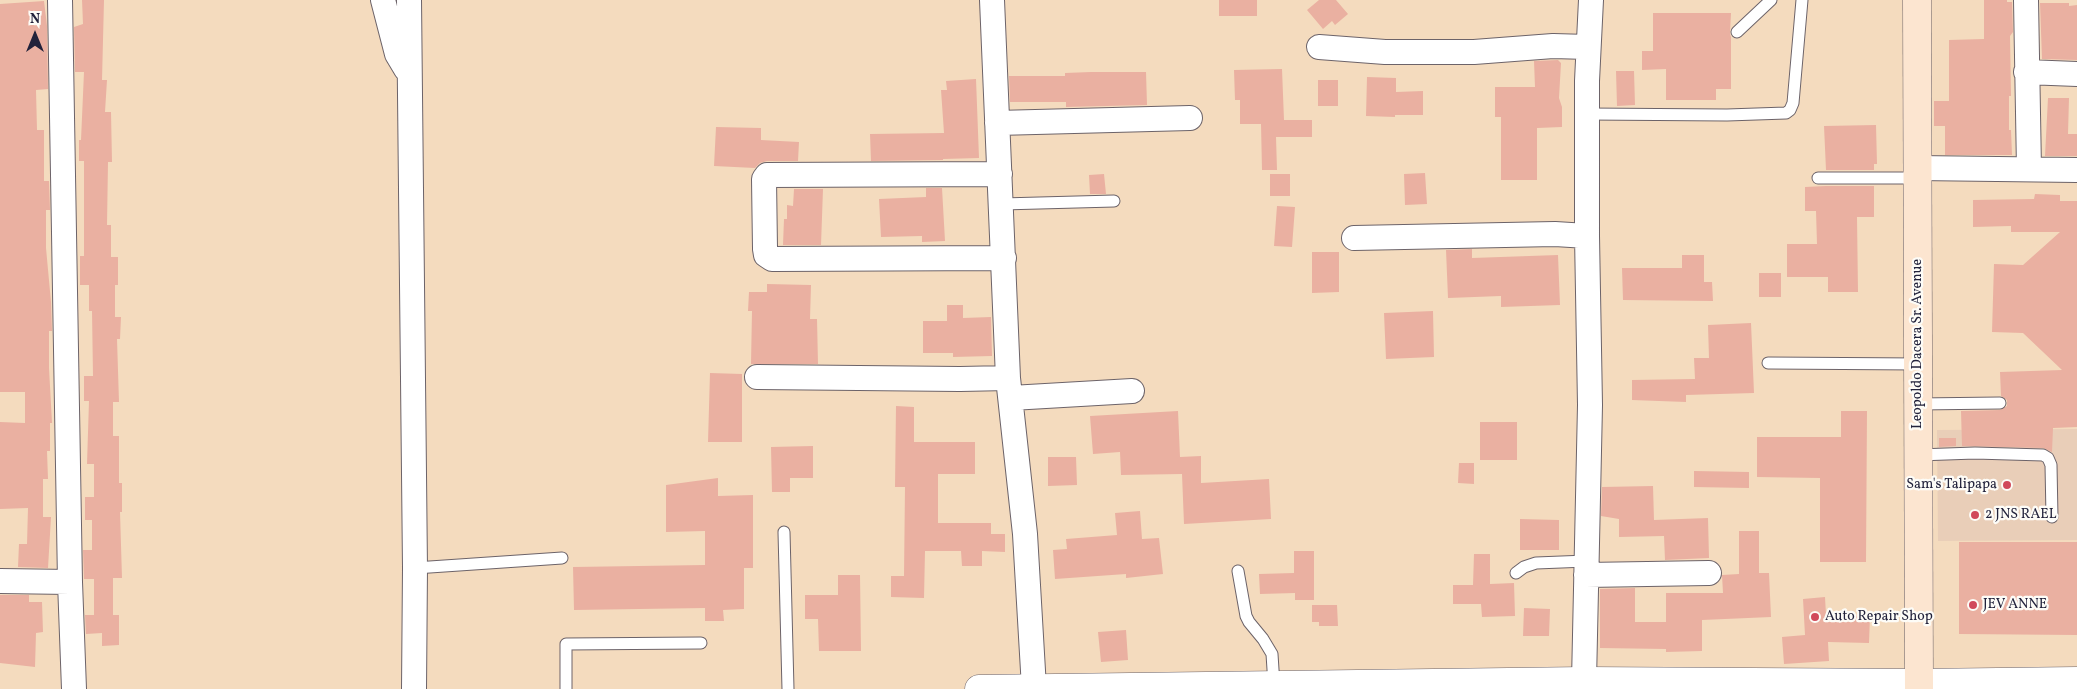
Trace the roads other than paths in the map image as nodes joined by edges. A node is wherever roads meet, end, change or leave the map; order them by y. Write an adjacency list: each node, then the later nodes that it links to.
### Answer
1 (60, 0): 46 (street)
2 (383, 0): 15 (street)
3 (409, 0): 15 (street)
4 (992, 0): 18 (street)
5 (1590, 0): 12 (street)
6 (1772, 0): 10 (lane)
7 (1802, 0): 16 (lane)
8 (1917, 0): 21 (main road, Leopoldo Dacera Sr. Avenue)
9 (2026, 0): 13 (street)
10 (1737, 32)
11 (1319, 47): 12 (street)
12 (1588, 47): 16 (street)
13 (2026, 72): 14 (street); 19 (street)
14 (2077, 74)
15 (410, 78): 40 (street)
16 (1587, 114): 26 (street)
17 (1190, 118): 18 (street)
18 (997, 123): 22 (street)
19 (2029, 169): 20 (street); 21 (street)
20 (2077, 170)
21 (1918, 173): 23 (lane); 30 (main road, Leopoldo Dacera Sr. Avenue)
22 (1000, 174): 25 (street); 28 (street)
23 (1818, 178)
24 (1114, 201): 25 (lane)
25 (1002, 204): 28 (street)
26 (1587, 236): 27 (street); 41 (street)
27 (1354, 238)
28 (1004, 258): 32 (street)
29 (1768, 363): 30 (lane)
30 (1918, 364): 35 (main road, Leopoldo Dacera Sr. Avenue)
31 (758, 377): 32 (street)
32 (1010, 388): 33 (street); 58 (street)
33 (1132, 390)
34 (2000, 403): 35 (lane)
35 (1918, 404): 36 (main road, Leopoldo Dacera Sr. Avenue)
36 (1918, 455): 37 (lane); 51 (main road, Leopoldo Dacera Sr. Avenue)
37 (2052, 517)
38 (784, 532): 56 (lane)
39 (562, 558): 40 (lane)
40 (415, 568): 54 (street)
41 (1587, 568): 43 (lane); 44 (street); 48 (street)
42 (1238, 571): 50 (lane)
43 (1516, 573)
44 (1709, 574)
45 (0, 581): 46 (street)
46 (70, 582): 53 (street)
47 (701, 643): 55 (lane)
48 (1584, 681): 50 (street); 51 (street)
49 (2077, 681): 51 (street)
50 (1274, 686): 52 (street)
51 (1919, 686)
52 (1216, 688): 58 (street)
53 (74, 689)
54 (414, 689)
55 (566, 689)
56 (788, 689)
57 (979, 689): 58 (street)
58 (1017, 689)

